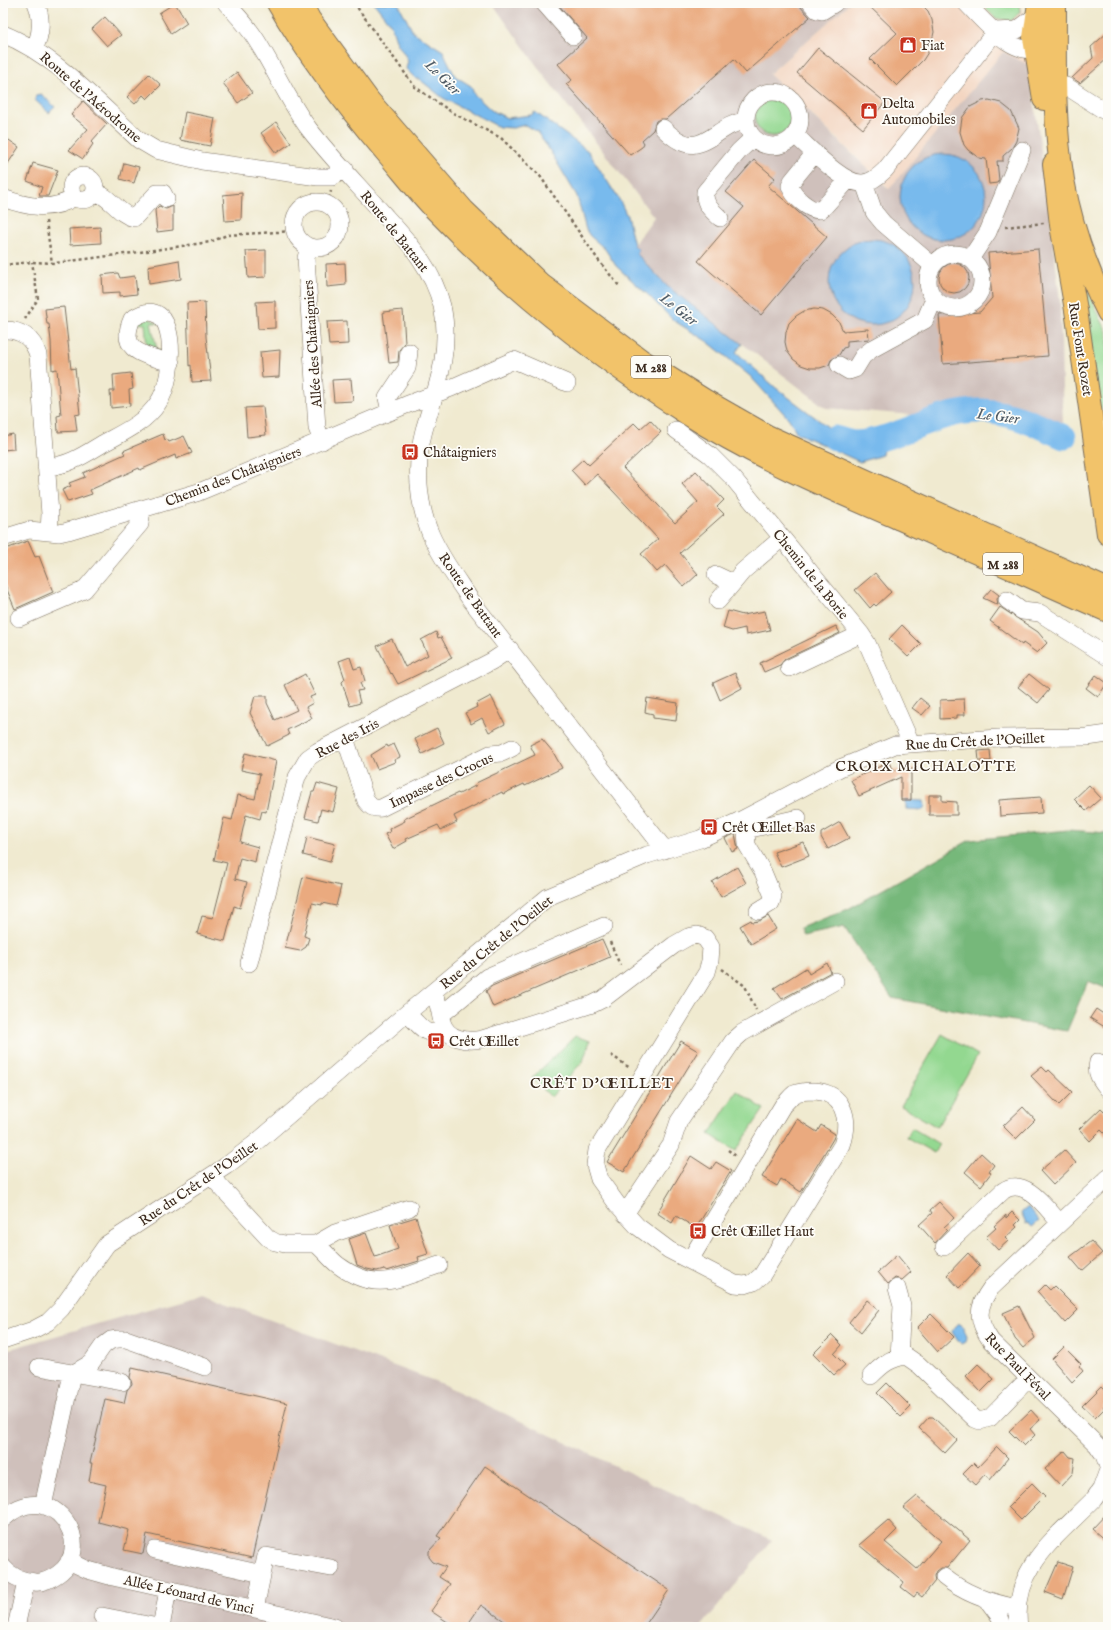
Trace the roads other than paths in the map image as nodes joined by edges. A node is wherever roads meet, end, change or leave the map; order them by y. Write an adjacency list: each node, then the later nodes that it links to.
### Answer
1 (36, 3): 15 (street)
2 (226, 3): 25 (street, Route de Battant)
3 (278, 3): 59 (main road, M 288)
4 (300, 3): 56 (main road, M 288)
5 (544, 3): 14 (street)
6 (811, 3): 7 (street)
7 (835, 3)
8 (966, 3): 12 (street)
9 (1055, 3): 11 (main road)
10 (1038, 9): 12 (street); 16 (main road)
11 (1055, 30): 16 (street); 17 (main road)
12 (996, 32): 16 (street); 27 (street)
13 (3, 34): 15 (street, Route de l'Aérodrome)
14 (572, 36)
15 (34, 48): 25 (street, Route de l'Aérodrome)
16 (1035, 48): 26 (main road)
17 (1056, 84): 18 (street); 26 (main road)
18 (1108, 113)
19 (745, 121): 20 (street); 21 (street); 22 (street)
20 (663, 128)
21 (795, 135): 22 (street); 24 (street)
22 (753, 138): 30 (street)
23 (1022, 150): 32 (street)
24 (815, 153): 27 (street); 27 (street)
25 (345, 169): 43 (street, Route de Battant)
26 (1058, 172): 34 (main road); 36 (main road, Rue Font Rozet)
27 (856, 181): 33 (street)
28 (3, 198): 29 (street)
29 (166, 199)
30 (720, 218)
31 (309, 247): 31 (street); 47 (street, Allée des Châtaigniers)
32 (970, 258): 33 (street); 35 (street)
33 (932, 265): 35 (street)
34 (1090, 273): 36 (main road); 37 (main road)
35 (934, 299): 41 (street)
36 (1076, 310): 46 (main road, Rue Font Rozet)
37 (1108, 312)
38 (10, 331): 48 (street)
39 (409, 352): 44 (street)
40 (171, 363): 48 (street)
41 (839, 365)
42 (567, 383): 43 (street, Chemin des Châtaigniers)
43 (435, 394): 44 (street, Chemin des Châtaigniers); 62 (street, Route de Battant)
44 (390, 412): 47 (street, Chemin des Châtaigniers)
45 (676, 430): 53 (street, Chemin de la Borie)
46 (1101, 430): 51 (main road, Rue Font Rozet)
47 (322, 441): 49 (street, Chemin des Châtaigniers)
48 (46, 467): 50 (street)
49 (139, 510): 50 (street, Chemin des Châtaigniers); 60 (street)
50 (48, 532): 52 (street, Chemin des Châtaigniers)
51 (1108, 534)
52 (3, 538)
53 (782, 538): 55 (street); 61 (street, Chemin de la Borie)
54 (716, 575): 55 (street)
55 (732, 583): 58 (street)
56 (1108, 590)
57 (1007, 600): 63 (street)
58 (718, 601)
59 (1108, 611)
60 (19, 618)
61 (861, 634): 64 (street); 68 (street, Chemin de la Borie)
62 (510, 649): 67 (street, Rue des Iris); 73 (street, Route de Battant)
63 (1108, 657)
64 (789, 668)
65 (1108, 734): 66 (street)
66 (1087, 737): 68 (street, Rue du Crêt de l'Oeillet); 69 (street)
67 (345, 738): 70 (street, Impasse des Crocus); 76 (street, Rue des Iris)
68 (912, 743): 72 (street, Rue du Crêt de l'Oeillet)
69 (1108, 745)
70 (512, 748)
71 (798, 818): 72 (street)
72 (744, 825): 73 (street, Rue du Crêt de l'Oeillet); 74 (street)
73 (665, 850): 78 (street, Rue du Crêt de l'Oeillet)
74 (758, 911)
75 (604, 926): 80 (street)
76 (249, 963)
77 (834, 981): 86 (street)
78 (432, 993): 79 (street, Rue du Crêt de l'Oeillet); 80 (street)
79 (406, 1014): 80 (street); 83 (street, Rue du Crêt de l'Oeillet)
80 (442, 1021): 86 (street)
81 (1098, 1062): 82 (street)
82 (1108, 1089)
83 (211, 1176): 88 (street); 93 (street, Rue du Crêt de l'Oeillet)
84 (1108, 1178): 87 (street, Rue Paul Féval)
85 (409, 1208): 88 (street)
86 (625, 1214): 90 (street)
87 (1060, 1224): 89 (street); 99 (street, Rue Paul Féval)
88 (316, 1244): 91 (street)
89 (944, 1248)
90 (690, 1260): 90 (street)
91 (439, 1265)
92 (897, 1288): 94 (street)
93 (3, 1340)
94 (899, 1357): 98 (street); 99 (street)
95 (39, 1367): 97 (street)
96 (205, 1367): 97 (street)
97 (72, 1374): 100 (street); 103 (street)
98 (871, 1376)
99 (1028, 1379): 101 (street, Rue Paul Féval)
100 (122, 1382)
101 (1108, 1467)
102 (1108, 1470): 114 (street)
103 (43, 1506): 104 (street); 106 (street)
104 (3, 1519)
105 (155, 1550): 109 (street)
106 (69, 1562): 111 (street); 112 (street, Allée Léonard de Vinci)
107 (3, 1567): 111 (street)
108 (331, 1568): 109 (street)
109 (262, 1574): 115 (street)
110 (944, 1577): 113 (street)
111 (26, 1582): 117 (street)
112 (168, 1590): 115 (street, Allée Léonard de Vinci); 118 (street)
113 (988, 1601): 114 (street); 120 (street)
114 (1018, 1608): 121 (street)
115 (254, 1609): 119 (street, Allée Léonard de Vinci)
116 (102, 1616): 118 (street)
117 (16, 1627)
118 (159, 1627)
119 (334, 1627)
120 (1003, 1627)
121 (1019, 1627)

